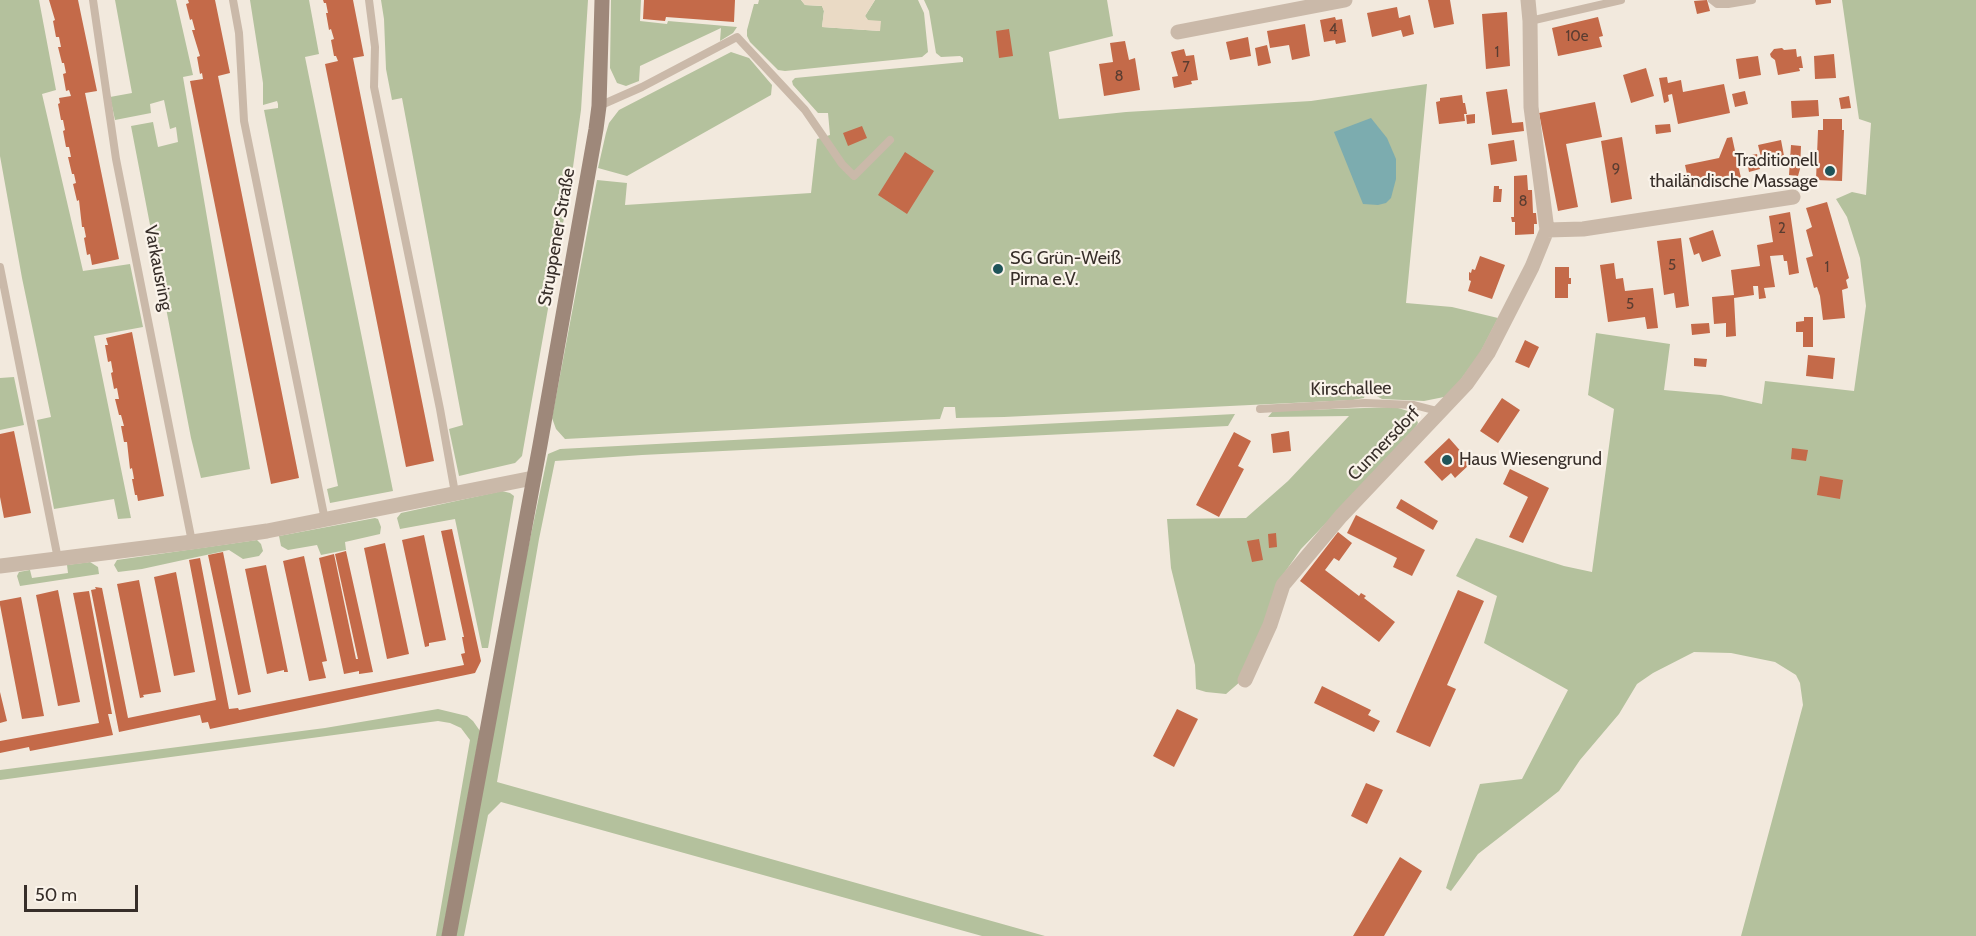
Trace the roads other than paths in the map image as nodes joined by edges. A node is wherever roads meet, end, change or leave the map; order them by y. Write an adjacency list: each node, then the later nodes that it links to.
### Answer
1 (93, 0): 22 (lane, Varkausring)
2 (233, 0): 21 (lane)
3 (369, 0): 20 (lane)
4 (602, 0): 12 (main road, Struppener Straße)
5 (1345, 0): 11 (street)
6 (1528, 0): 10 (street, Cunnersdorf)
7 (1621, 0): 10 (lane)
8 (1712, 0): 9 (lane)
9 (1752, 0)
10 (1530, 21): 15 (street, Cunnersdorf)
11 (1178, 32)
12 (599, 106): 13 (lane); 19 (main road, Struppener Straße)
13 (890, 140)
14 (1792, 197): 15 (street)
15 (1547, 230): 18 (street, Cunnersdorf)
16 (0, 267): 23 (lane)
17 (1260, 409): 18 (lane, Kirschallee)
18 (1441, 412): 25 (street, Cunnersdorf)
19 (533, 478): 20 (street); 26 (main road, Struppener Straße)
20 (455, 494): 21 (street)
21 (326, 520): 22 (street)
22 (192, 542): 23 (street)
23 (58, 559): 24 (street)
24 (0, 566)
25 (1245, 680)
26 (449, 936)

